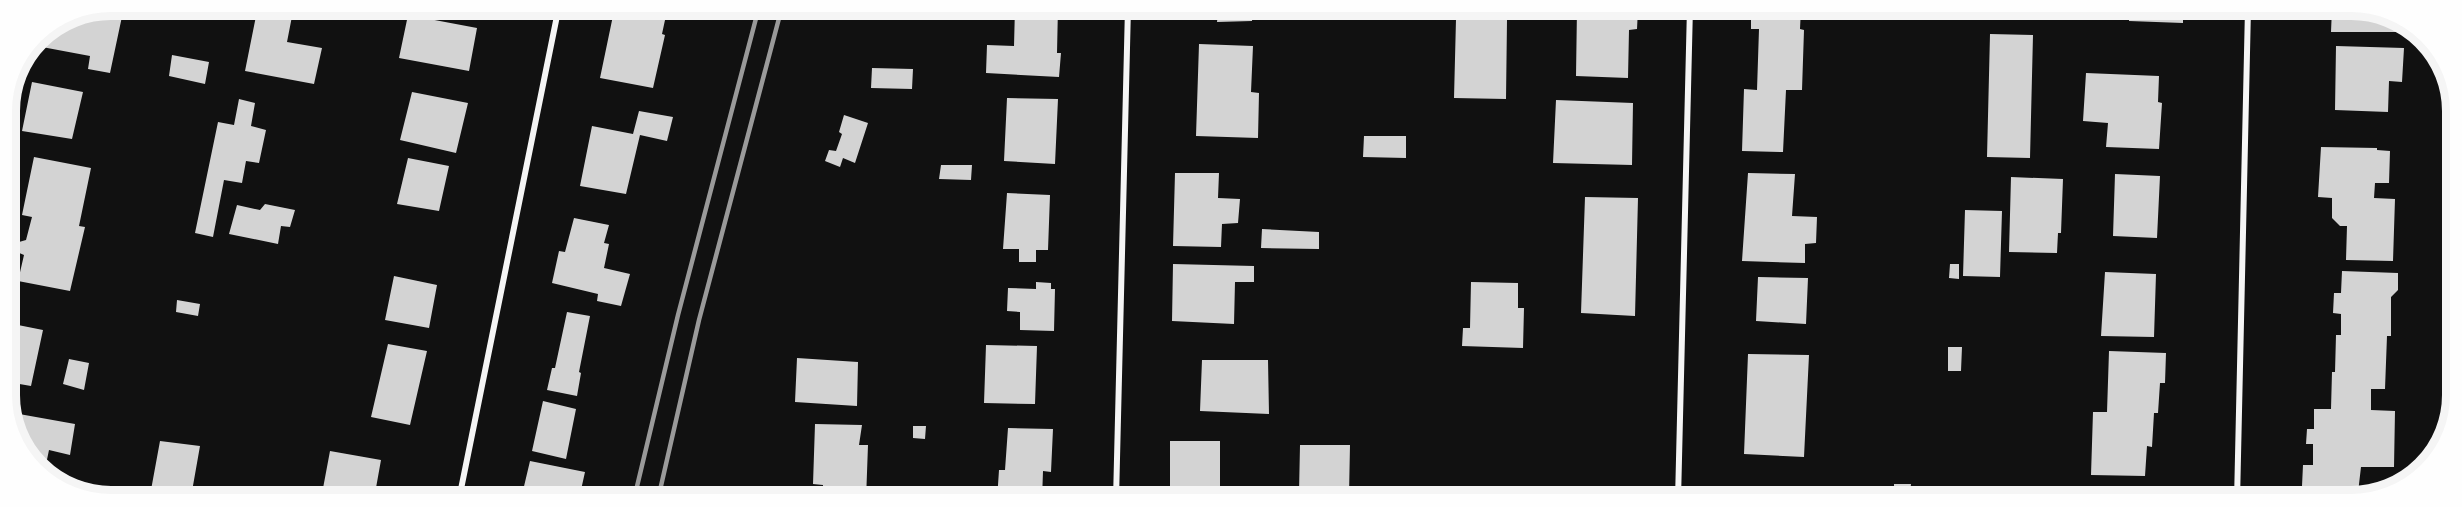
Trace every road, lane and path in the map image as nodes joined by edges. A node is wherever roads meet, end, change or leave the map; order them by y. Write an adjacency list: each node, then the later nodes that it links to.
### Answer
1 (557, 16): 5 (street)
2 (1128, 16): 6 (street)
3 (1690, 16): 7 (street)
4 (2248, 16): 8 (street)
5 (461, 490)
6 (1116, 490)
7 (1678, 490)
8 (2237, 490)

